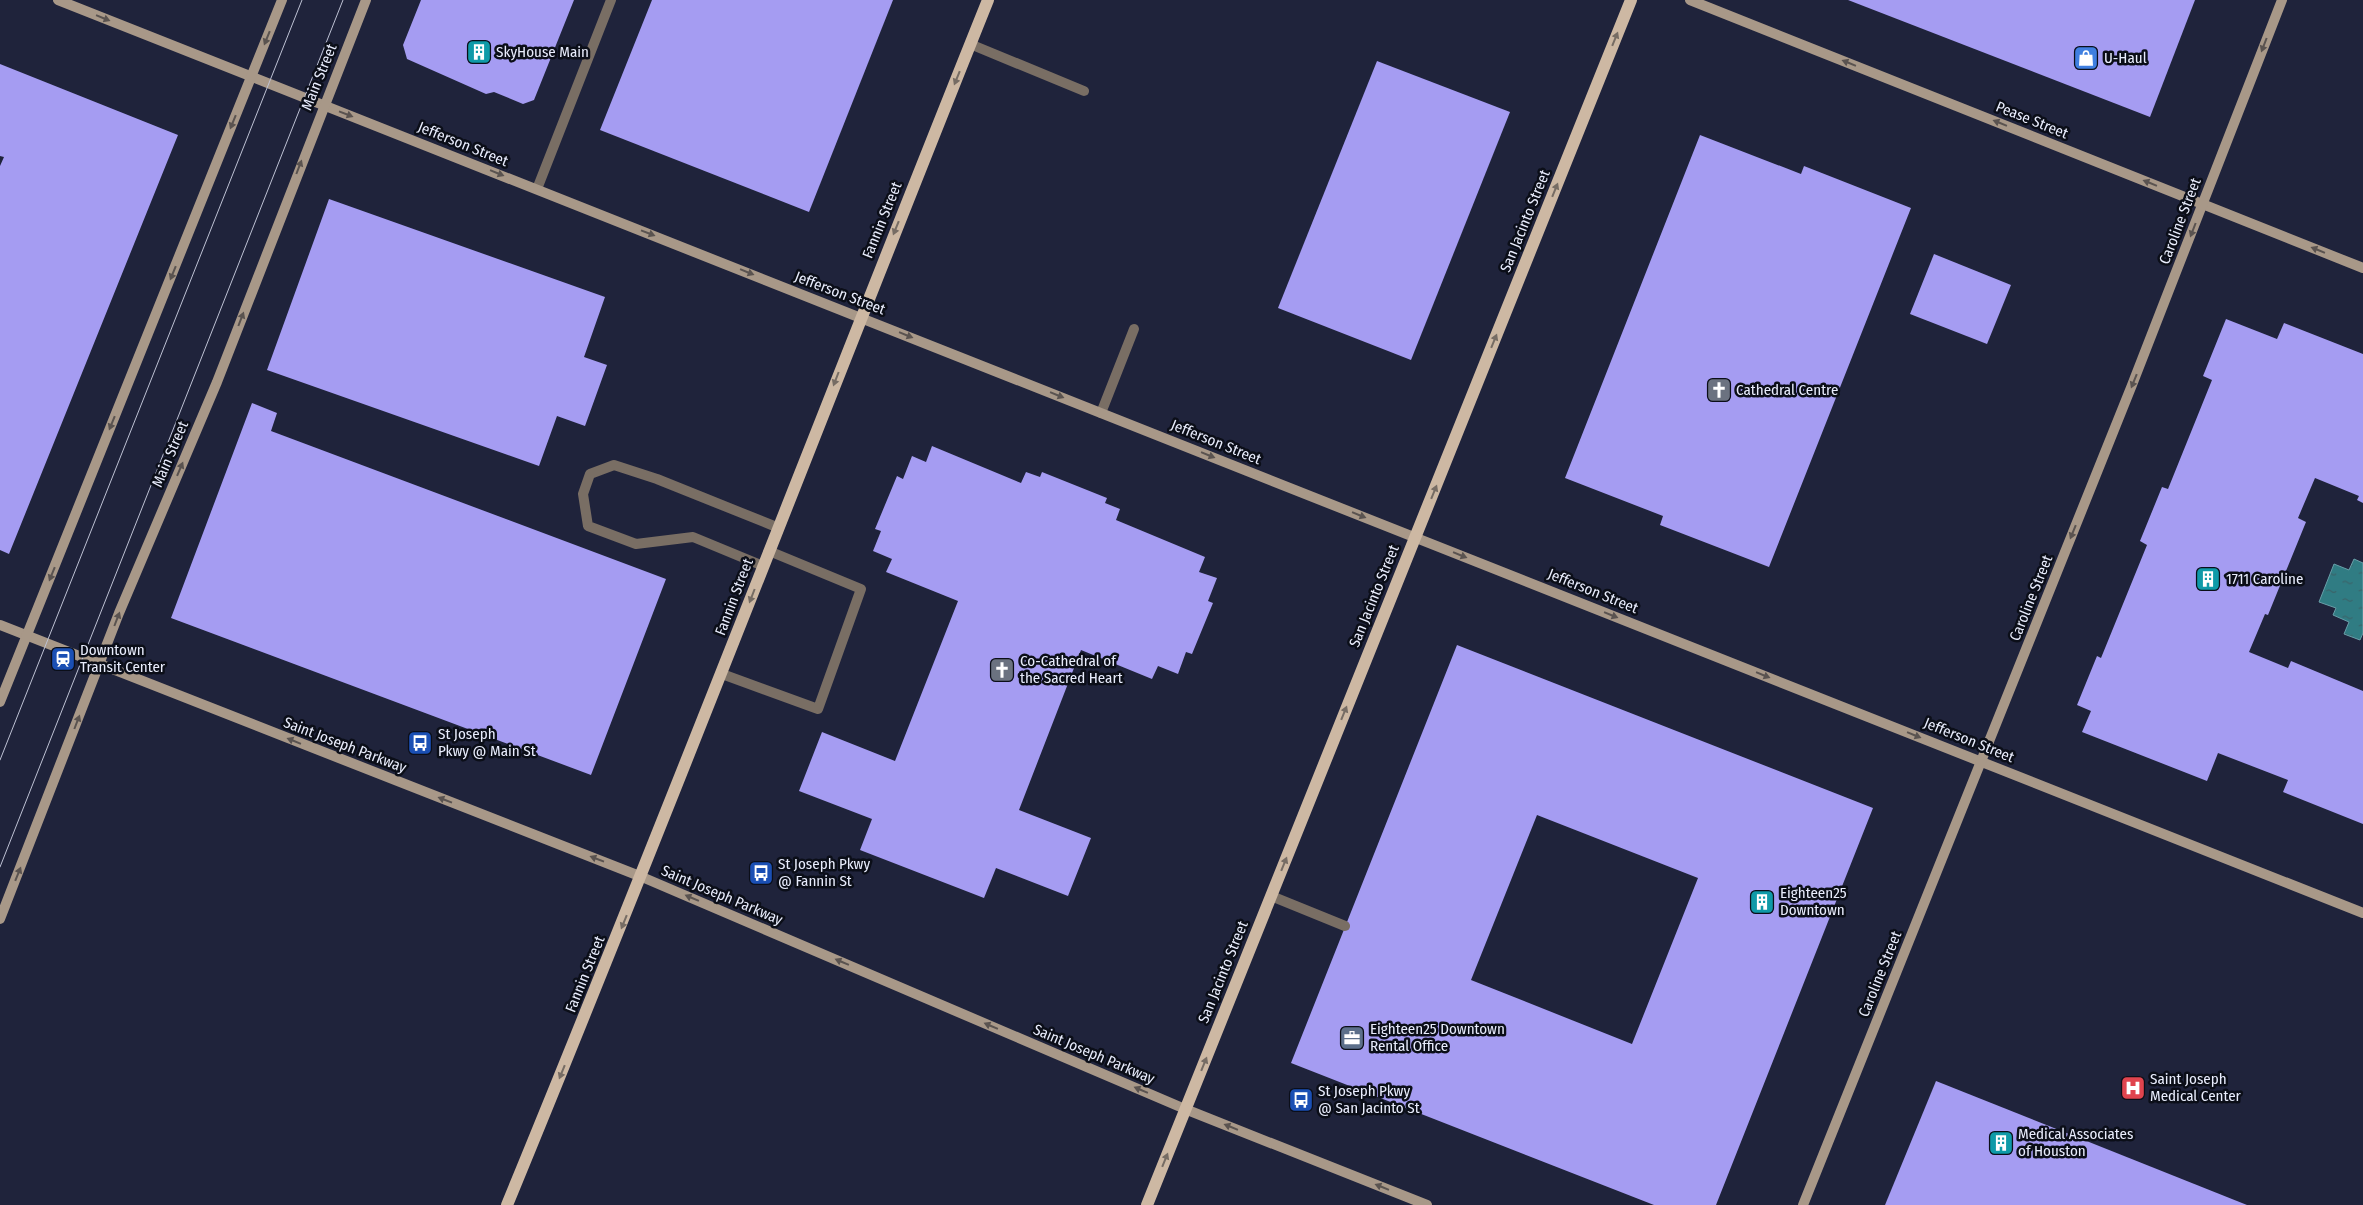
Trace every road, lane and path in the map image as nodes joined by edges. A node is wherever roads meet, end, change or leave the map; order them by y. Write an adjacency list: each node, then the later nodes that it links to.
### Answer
1 (58, 0): 10 (street, Jefferson Street, one-way to 10)
2 (282, 0): 10 (street, one-way to 10)
3 (366, 0): 12 (street, Main Street)
4 (611, 0): 13 (lane)
5 (988, 0): 9 (main road, Fannin Street)
6 (1631, 0): 20 (main road, San Jacinto Street, one-way to 6)
7 (1690, 0): 14 (street, Pease Street, one-way to 7)
8 (2282, 0): 14 (street, Caroline Street, one-way to 14)
9 (970, 44): 11 (lane); 16 (main road, Fannin Street, one-way to 16)
10 (252, 77): 12 (street, Jefferson Street); 24 (street, one-way to 24)
11 (1084, 91)
12 (323, 105): 13 (street, Jefferson Street, one-way to 13); 25 (street, Main Street, one-way to 12)
13 (537, 189): 16 (street, Jefferson Street, one-way to 16)
14 (2203, 204): 15 (street, Pease Street, one-way to 14); 28 (street, Caroline Street, one-way to 28)
15 (2363, 268)
16 (861, 317): 18 (street, Jefferson Street, one-way to 18); 19 (main road, Fannin Street, one-way to 19)
17 (1134, 329): 18 (lane)
18 (1101, 413): 20 (street, Jefferson Street, one-way to 20)
19 (779, 528): 21 (main road, Fannin Street); 22 (lane)
20 (1415, 537): 28 (street, Jefferson Street, one-way to 28); 30 (main road, San Jacinto Street, one-way to 20)
21 (769, 551): 22 (main road, Fannin Street); 26 (lane)
22 (763, 566): 26 (main road, Fannin Street, one-way to 26)
23 (0, 625): 24 (street, Saint Joseph Parkway)
24 (27, 636): 25 (street, Saint Joseph Parkway); 27 (street)
25 (100, 665): 29 (street, Saint Joseph Parkway, one-way to 25); 32 (street, Main Street, one-way to 25)
26 (722, 674): 29 (main road, Fannin Street)
27 (0, 702)
28 (1982, 762): 31 (street, Jefferson Street); 38 (street, Caroline Street)
29 (642, 877): 34 (street, Saint Joseph Parkway, one-way to 29); 35 (main road, Fannin Street, one-way to 35)
30 (1271, 896): 33 (lane); 34 (main road, San Jacinto Street, one-way to 30)
31 (2363, 913)
32 (0, 919)
33 (1345, 926)
34 (1185, 1109): 36 (main road, San Jacinto Street, one-way to 34); 37 (street, Saint Joseph Parkway, one-way to 34)
35 (507, 1205)
36 (1147, 1205)
37 (1427, 1205)
38 (1803, 1205)

